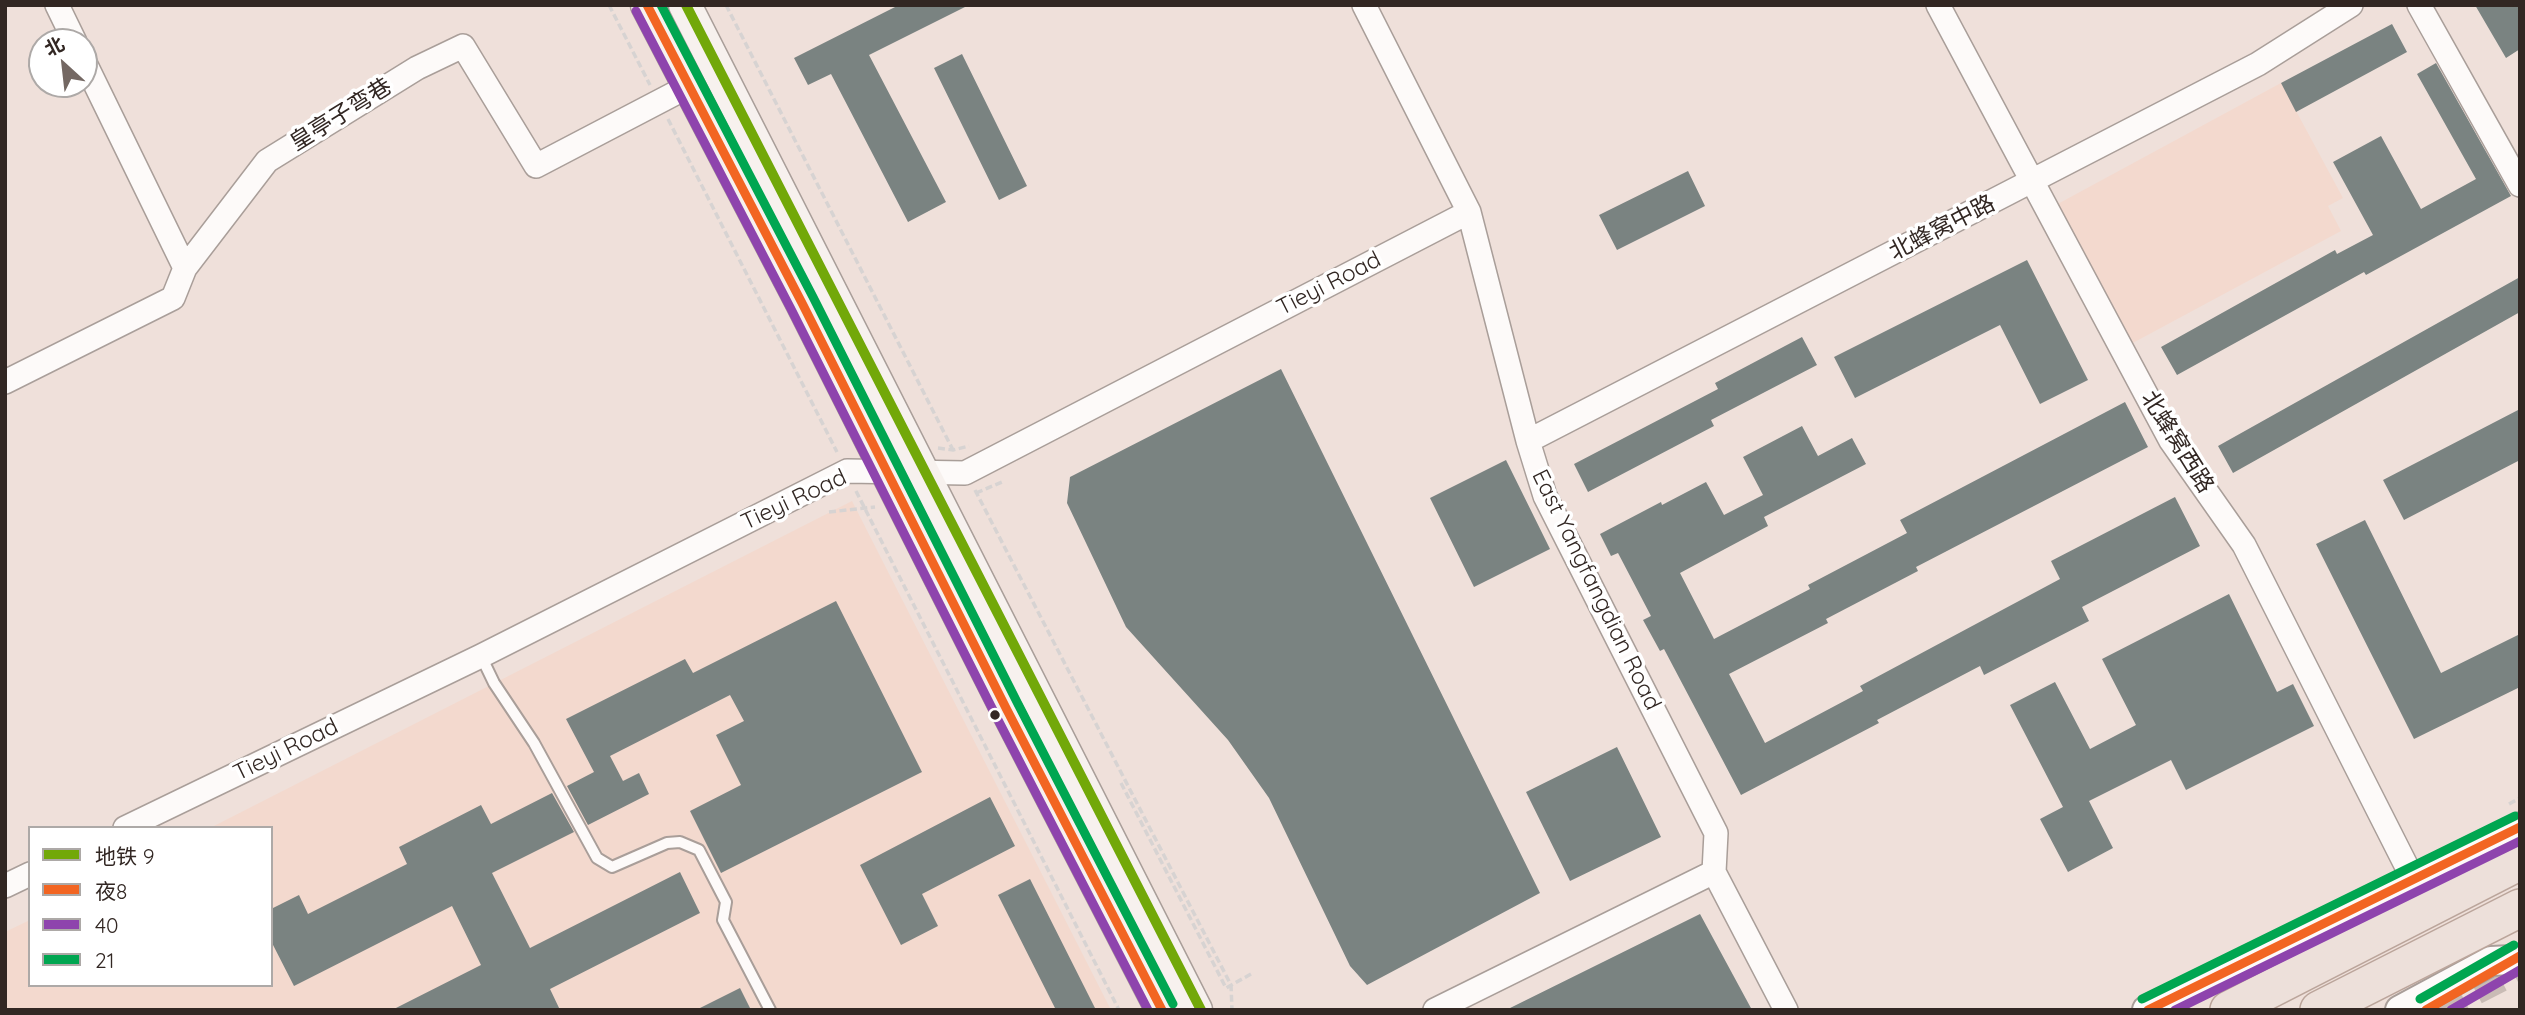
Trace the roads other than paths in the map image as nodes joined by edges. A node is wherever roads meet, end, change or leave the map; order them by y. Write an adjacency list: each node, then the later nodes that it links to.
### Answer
1 (57, 5): 8 (street)
2 (648, 5): 9 (main road)
3 (685, 5): 17 (main road)
4 (1364, 5): 13 (street, East Yangfangdian Road)
5 (1938, 5): 11 (street, 北蜂窝西路)
6 (2351, 5): 11 (street, 北蜂窝中路)
7 (2419, 5): 12 (street)
8 (68, 28)
9 (689, 86): 14 (street, 皇亭子弯巷); 18 (main road)
10 (98, 90): 14 (street)
11 (2033, 180): 16 (street, 北蜂窝中路); 25 (street, 北蜂窝西路)
12 (2520, 185)
13 (1469, 212): 16 (street, East Yangfangdian Road); 17 (street, Tieyi Road)
14 (185, 268): 15 (street)
15 (5, 382)
16 (1528, 441): 23 (street, East Yangfangdian Road)
17 (922, 473): 18 (street, Tieyi Road); 32 (main road)
18 (889, 474): 19 (street, Tieyi Road); 31 (main road)
19 (481, 656): 20 (street, Tieyi Road); 30 (lane)
20 (129, 826)
21 (2520, 827): 25 (street)
22 (2520, 861): 37 (highway)
23 (1714, 872): 33 (street); 34 (street)
24 (28, 875): 26 (street)
25 (2413, 879): 29 (street)
26 (5, 886)
27 (2520, 908): 38 (highway)
28 (2516, 958): 39 (street); 40 (street)
29 (2242, 964): 35 (street); 36 (street)
30 (770, 1010)
31 (1162, 1010)
32 (1196, 1010)
33 (1435, 1010)
34 (1786, 1010)
35 (2147, 1010)
36 (2220, 1010)
37 (2229, 1010)
38 (2319, 1010)
39 (2400, 1010)
40 (2426, 1010)

